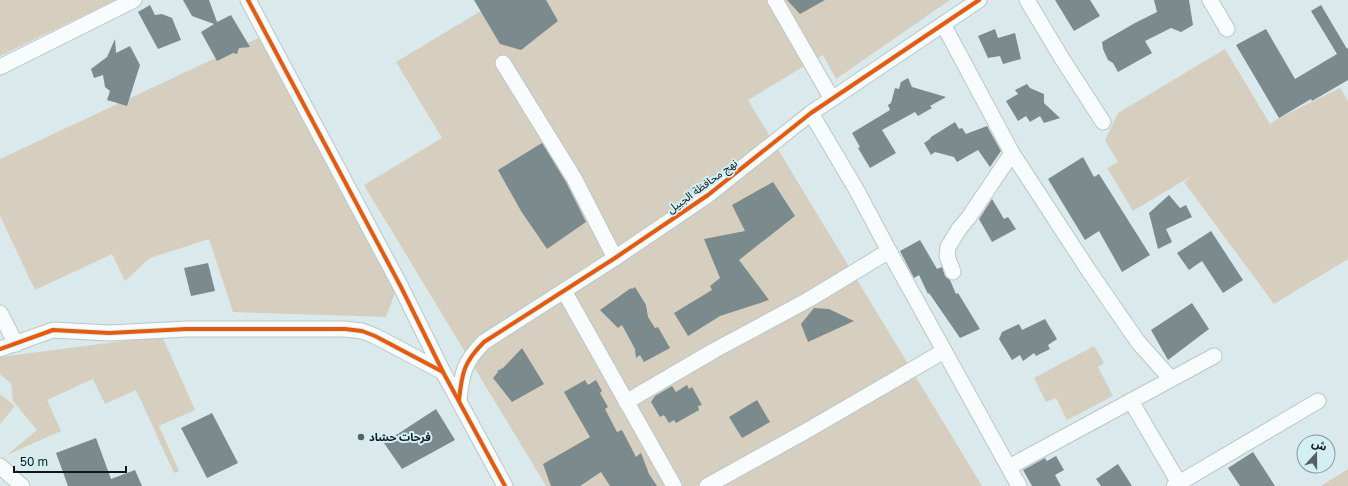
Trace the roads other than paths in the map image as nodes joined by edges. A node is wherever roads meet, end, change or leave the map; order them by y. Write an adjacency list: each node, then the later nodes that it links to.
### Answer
1 (134, 0): 10 (street)
2 (248, 0): 24 (street)
3 (775, 0): 11 (street)
4 (979, 0): 7 (street, نهج محافظة الجبيل)
5 (1027, 0): 13 (street)
6 (1210, 0): 8 (street)
7 (943, 24): 11 (street, نهج محافظة الجبيل); 14 (street)
8 (1227, 29)
9 (503, 63): 16 (street)
10 (0, 67)
11 (832, 99): 12 (street, نهج محافظة الجبيل)
12 (812, 113): 15 (street); 16 (street, نهج محافظة الجبيل)
13 (1103, 122)
14 (1012, 153): 17 (street); 25 (street)
15 (889, 251): 22 (street); 28 (street)
16 (615, 258): 18 (street, نهج محافظة الجبيل)
17 (953, 272)
18 (564, 291): 26 (street, نهج محافظة الجبيل); 28 (street)
19 (0, 314): 20 (street)
20 (16, 344): 21 (street); 24 (street)
21 (0, 349)
22 (944, 351): 31 (street); 36 (street)
23 (1214, 356): 25 (street)
24 (443, 372): 26 (street)
25 (1171, 380): 29 (street)
26 (459, 400): 32 (street)
27 (1318, 400): 33 (street)
28 (626, 402): 35 (street)
29 (1131, 402): 31 (street); 33 (street)
30 (0, 466): 34 (street)
31 (1009, 467): 37 (street)
32 (499, 484)
33 (1176, 484)
34 (22, 486)
35 (674, 486)
36 (707, 486)
37 (1020, 486)

